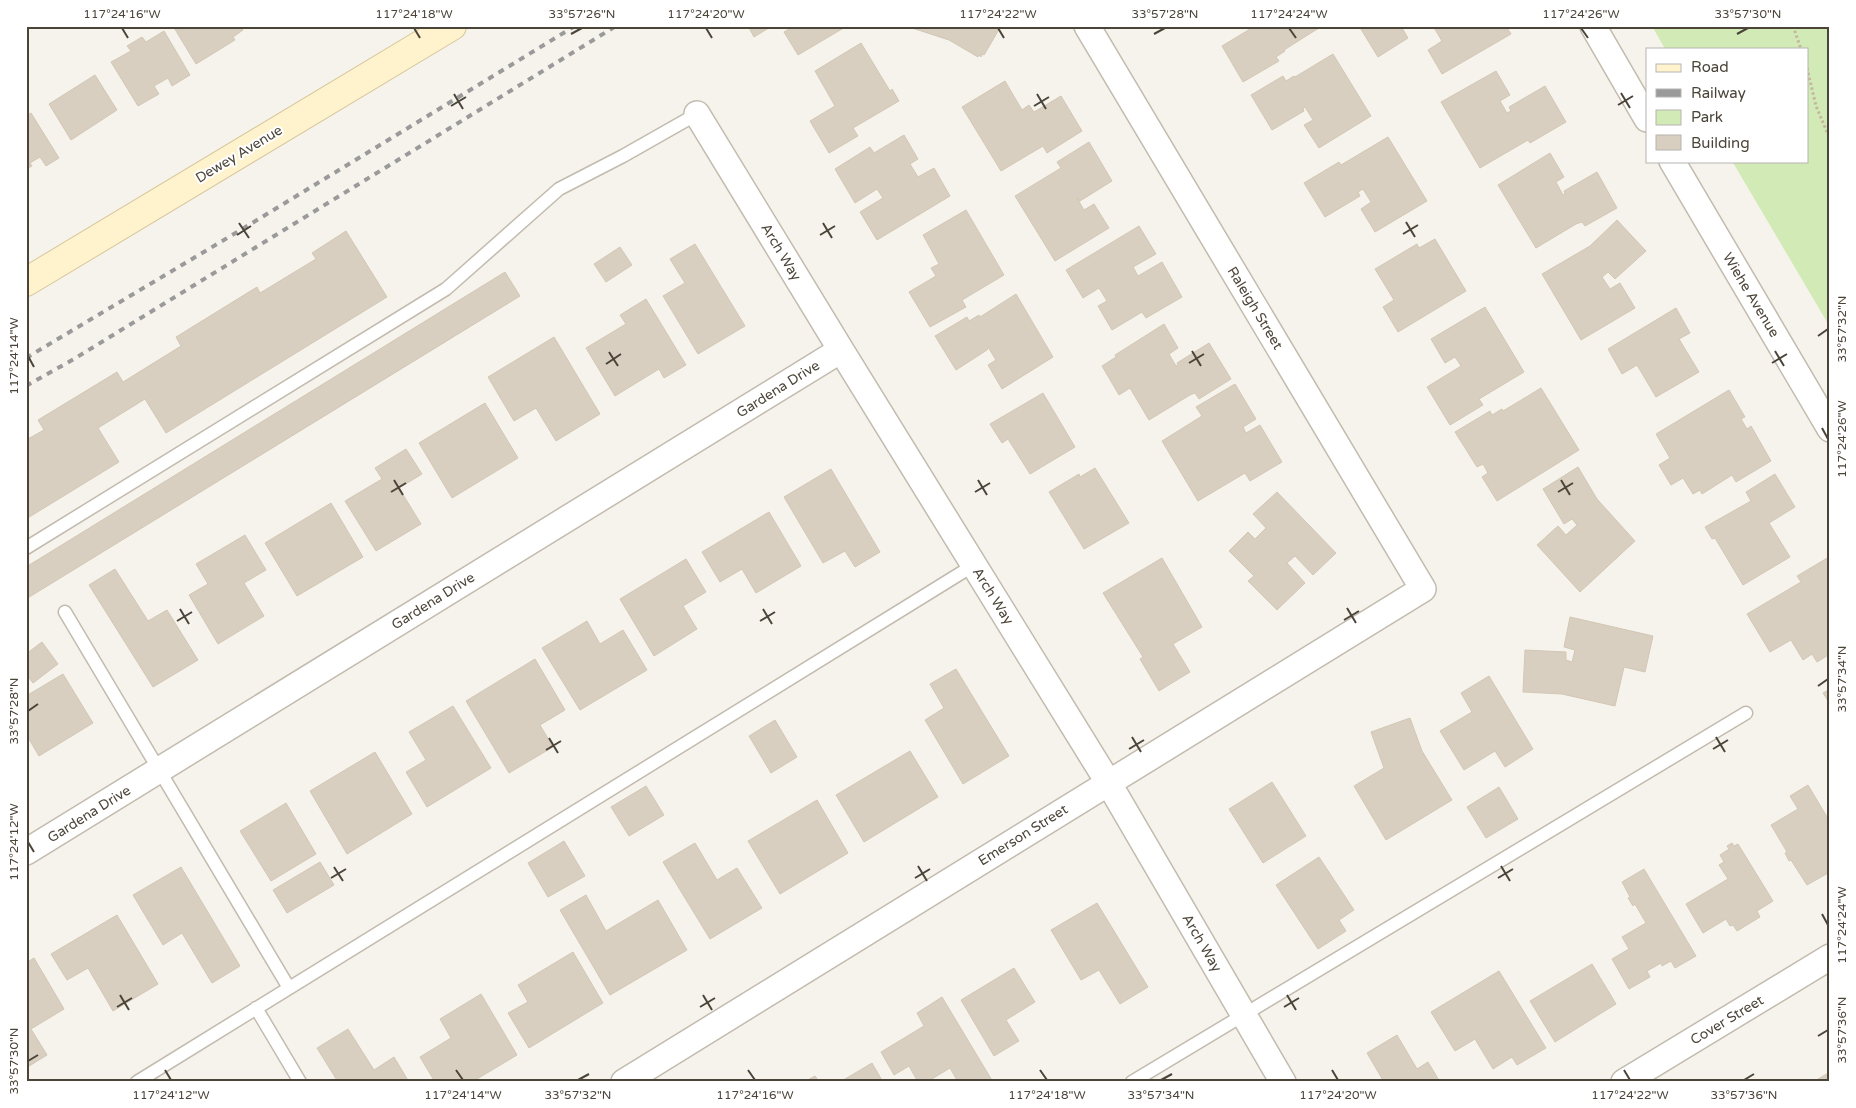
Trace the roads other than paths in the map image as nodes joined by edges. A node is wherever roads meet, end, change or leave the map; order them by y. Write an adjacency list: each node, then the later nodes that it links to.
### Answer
1 (452, 26): 7 (street, Dewey Avenue)
2 (1087, 26): 12 (street, Raleigh Street)
3 (1593, 26): 5 (street)
4 (697, 114): 8 (street, Arch Way); 10 (lane)
5 (1646, 117)
6 (1673, 162): 9 (street, Wiehe Avenue)
7 (26, 282)
8 (841, 350): 11 (street, Arch Way); 15 (street, Gardena Drive)
9 (1830, 428)
10 (26, 548)
11 (974, 565): 16 (street, Arch Way); 19 (lane)
12 (1423, 589): 16 (street, Emerson Street)
13 (64, 612): 15 (lane)
14 (1746, 713): 21 (lane)
15 (160, 770): 17 (street, Gardena Drive); 19 (lane)
16 (1108, 782): 21 (street, Arch Way); 24 (street, Emerson Street)
17 (26, 852)
18 (1830, 957): 27 (street, Cover Street)
19 (289, 988): 20 (lane)
20 (256, 1008): 22 (lane); 23 (lane)
21 (1243, 1014): 25 (lane); 26 (street, Arch Way)
22 (137, 1082)
23 (300, 1082)
24 (624, 1082)
25 (1132, 1082)
26 (1283, 1082)
27 (1624, 1082)

